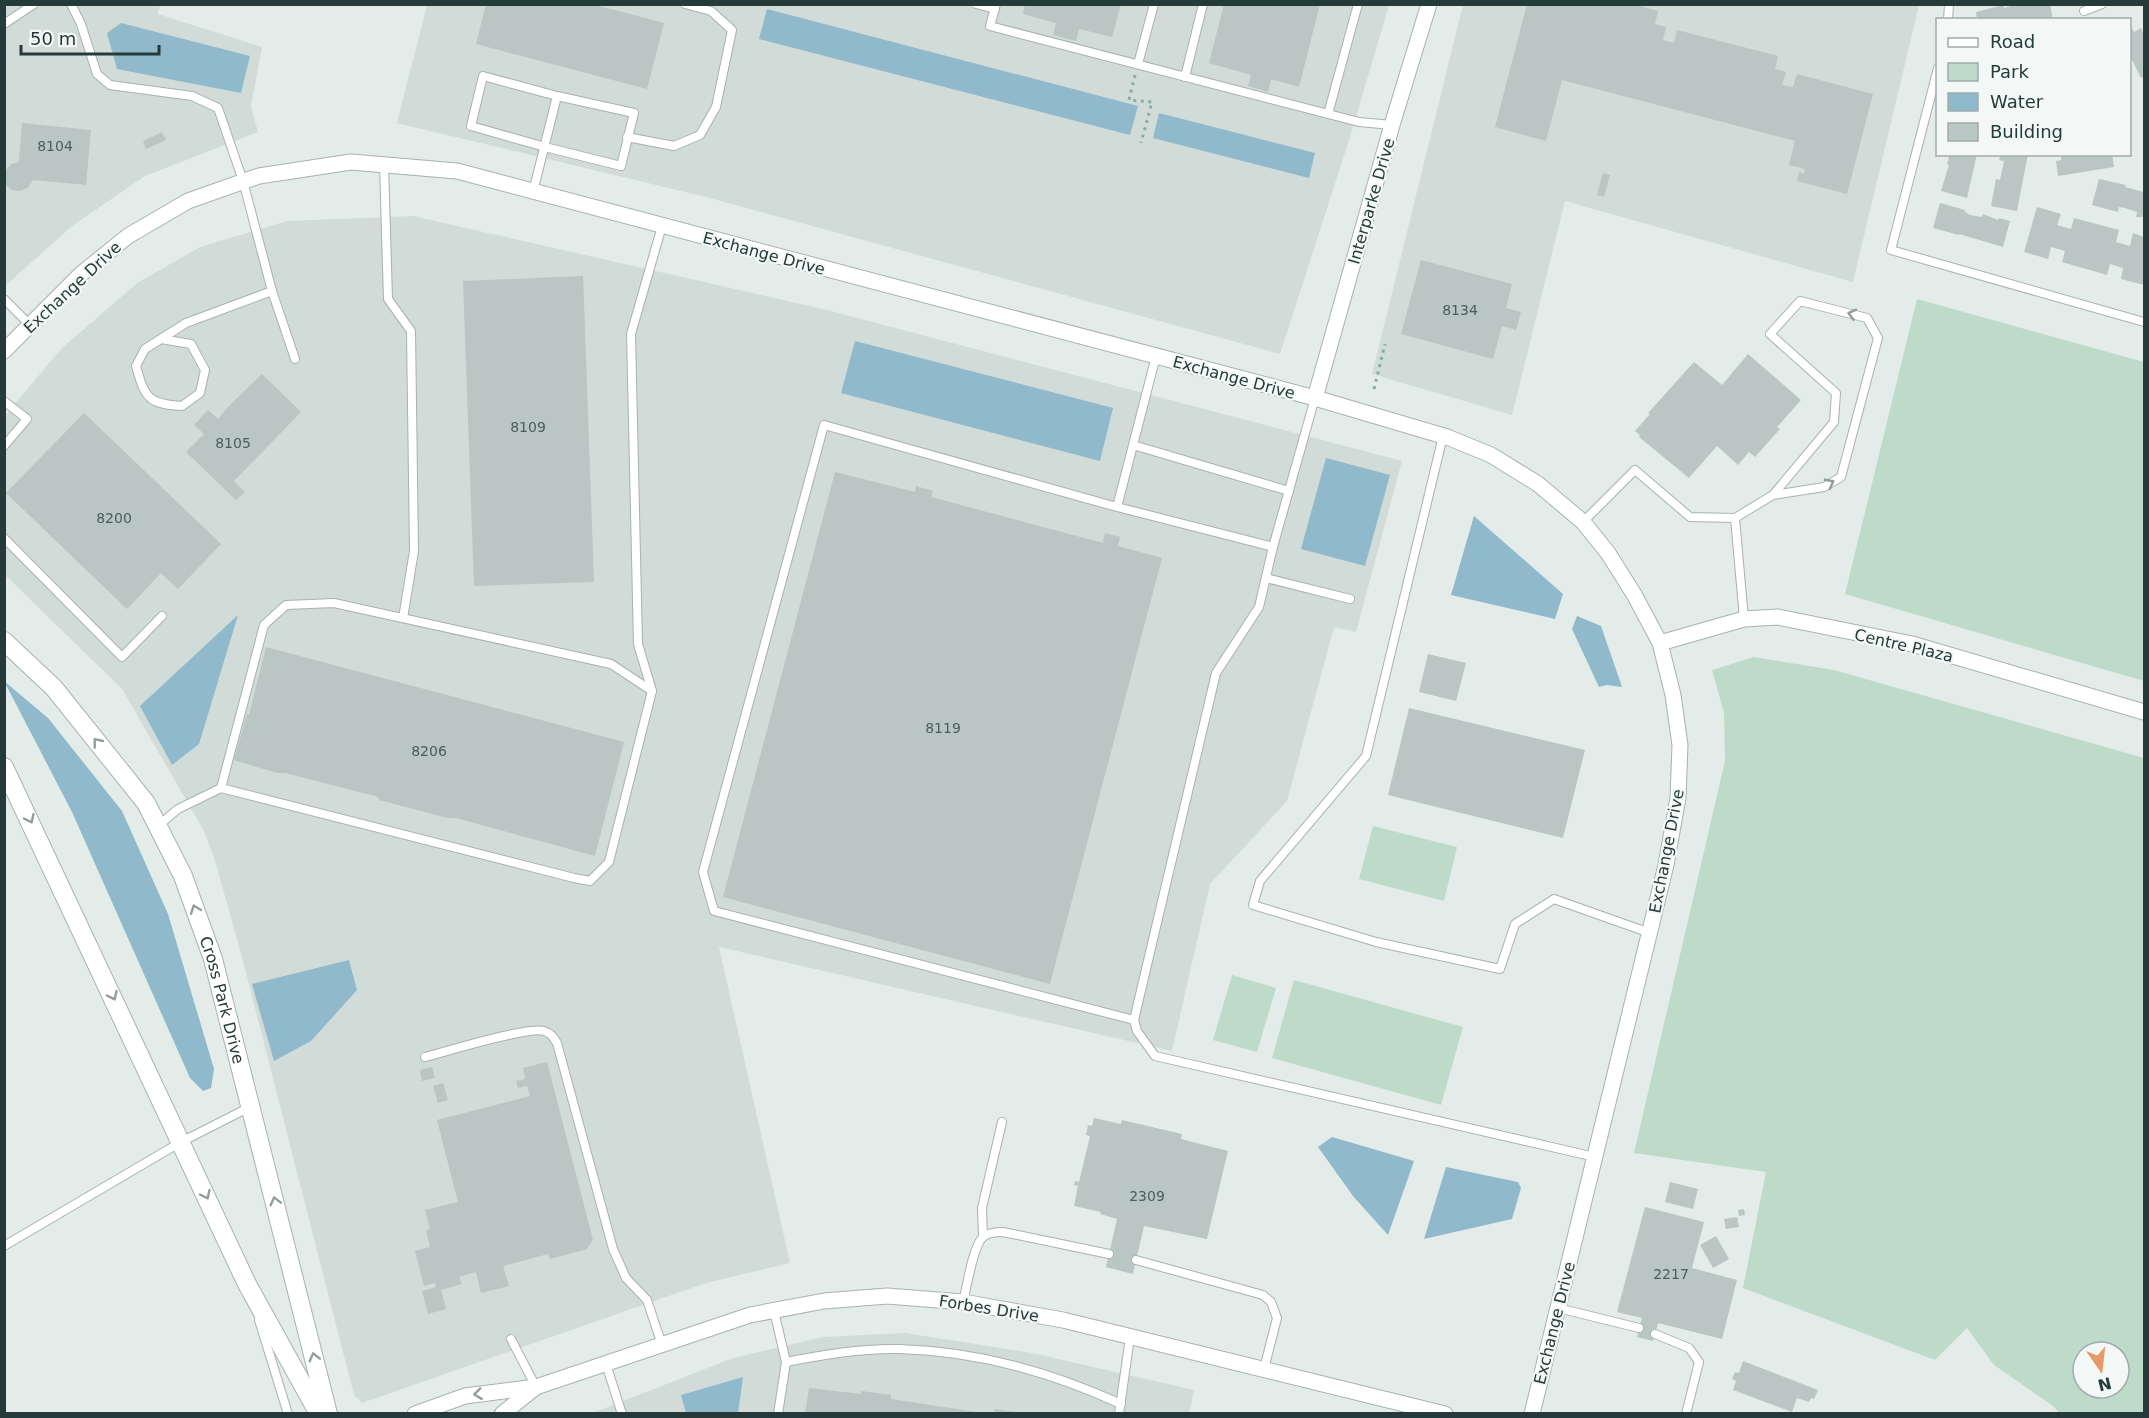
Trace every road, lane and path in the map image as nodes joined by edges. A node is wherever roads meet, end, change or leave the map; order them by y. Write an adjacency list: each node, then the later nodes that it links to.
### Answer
1 (34, 4): 12 (lane)
2 (71, 4): 23 (lane)
3 (685, 4): 19 (lane)
4 (976, 4): 10 (lane)
5 (1154, 4): 13 (lane)
6 (1203, 4): 15 (lane)
7 (1358, 4): 17 (lane)
8 (1429, 4): 18 (street, Interparke Drive)
9 (2102, 4): 11 (lane)
10 (995, 7): 13 (lane)
11 (2084, 11)
12 (4, 24)
13 (1138, 64): 15 (lane); 20 (path)
14 (1936, 76): 28 (lane)
15 (1185, 77): 17 (lane)
16 (557, 96): 19 (lane); 21 (lane); 21 (lane)
17 (1328, 114): 18 (lane)
18 (1392, 125): 36 (street, Interparke Drive)
19 (627, 137): 21 (lane)
20 (1141, 143)
21 (545, 147): 24 (lane)
22 (384, 165): 23 (street, Exchange Drive); 24 (street, Exchange Drive); 51 (lane)
23 (243, 181): 26 (lane); 29 (street, Exchange Drive)
24 (533, 192): 25 (street, Exchange Drive)
25 (662, 226): 33 (street, Exchange Drive); 55 (lane)
26 (272, 291): 30 (lane); 34 (lane)
27 (4, 299): 29 (lane)
28 (2145, 322)
29 (30, 325): 32 (street, Exchange Drive)
30 (161, 339): 30 (lane)
31 (1385, 344): 35 (path)
32 (4, 351)
33 (1156, 356): 36 (street, Exchange Drive); 39 (lane)
34 (295, 359)
35 (1374, 388)
36 (1315, 398): 38 (street, Exchange Drive); 41 (lane)
37 (4, 401): 40 (lane)
38 (1443, 436): 45 (street, Exchange Drive); 60 (lane)
39 (1133, 445): 41 (lane); 43 (lane)
40 (4, 446)
41 (1289, 491): 47 (lane)
42 (1773, 495): 42 (lane, one-way to 42); 44 (lane)
43 (1117, 507): 47 (lane); 61 (lane)
44 (1735, 518): 45 (lane); 52 (lane)
45 (1583, 522): 54 (street, Exchange Drive)
46 (4, 538): 50 (lane)
47 (1273, 547): 48 (lane)
48 (1266, 578): 49 (lane); 61 (lane)
49 (1350, 599)
50 (162, 616)
51 (403, 618): 55 (lane); 58 (lane)
52 (1744, 619): 54 (street, Centre Plaza); 56 (street, Centre Plaza)
53 (4, 641): 59 (street, Cross Park Drive, one-way to 53)
54 (1659, 643): 60 (street, Exchange Drive)
55 (652, 691): 58 (lane)
56 (2145, 712)
57 (4, 767): 65 (street, one-way to 65)
58 (221, 788): 59 (lane)
59 (158, 826): 63 (street, Cross Park Drive, one-way to 59)
60 (1650, 933): 66 (street, Exchange Drive)
61 (1134, 1020): 66 (lane)
62 (425, 1057): 79 (lane)
63 (251, 1106): 65 (lane); 87 (street, Cross Park Drive, one-way to 63)
64 (1002, 1122): 67 (lane)
65 (181, 1142): 68 (lane); 71 (street, one-way to 71)
66 (1595, 1158): 73 (street, Exchange Drive)
67 (983, 1237): 69 (lane); 72 (lane)
68 (4, 1246)
69 (1109, 1254)
70 (1136, 1260): 82 (lane)
71 (248, 1284): 85 (lane); 86 (street)
72 (963, 1302): 74 (street, Forbes Drive); 77 (street, Forbes Drive)
73 (1558, 1308): 75 (lane); 94 (street, Exchange Drive)
74 (774, 1311): 79 (street, Forbes Drive); 80 (lane)
75 (1639, 1329)
76 (1655, 1334): 95 (lane)
77 (1130, 1337): 82 (street, Forbes Drive); 84 (lane)
78 (511, 1339): 83 (lane)
79 (662, 1345): 81 (street, Forbes Drive)
80 (786, 1362): 84 (lane); 91 (lane)
81 (606, 1364): 83 (street, Forbes Drive); 90 (lane)
82 (1264, 1369): 93 (street, Forbes Drive)
83 (536, 1388): 88 (street, Forbes Drive, one-way to 88); 89 (street, Forbes Drive)
84 (1120, 1404): 92 (lane)
85 (288, 1413)
86 (319, 1413)
87 (328, 1413)
88 (415, 1413)
89 (502, 1413)
90 (622, 1413)
91 (778, 1413)
92 (1119, 1413)
93 (1445, 1413)
94 (1532, 1413)
95 (1686, 1413)

